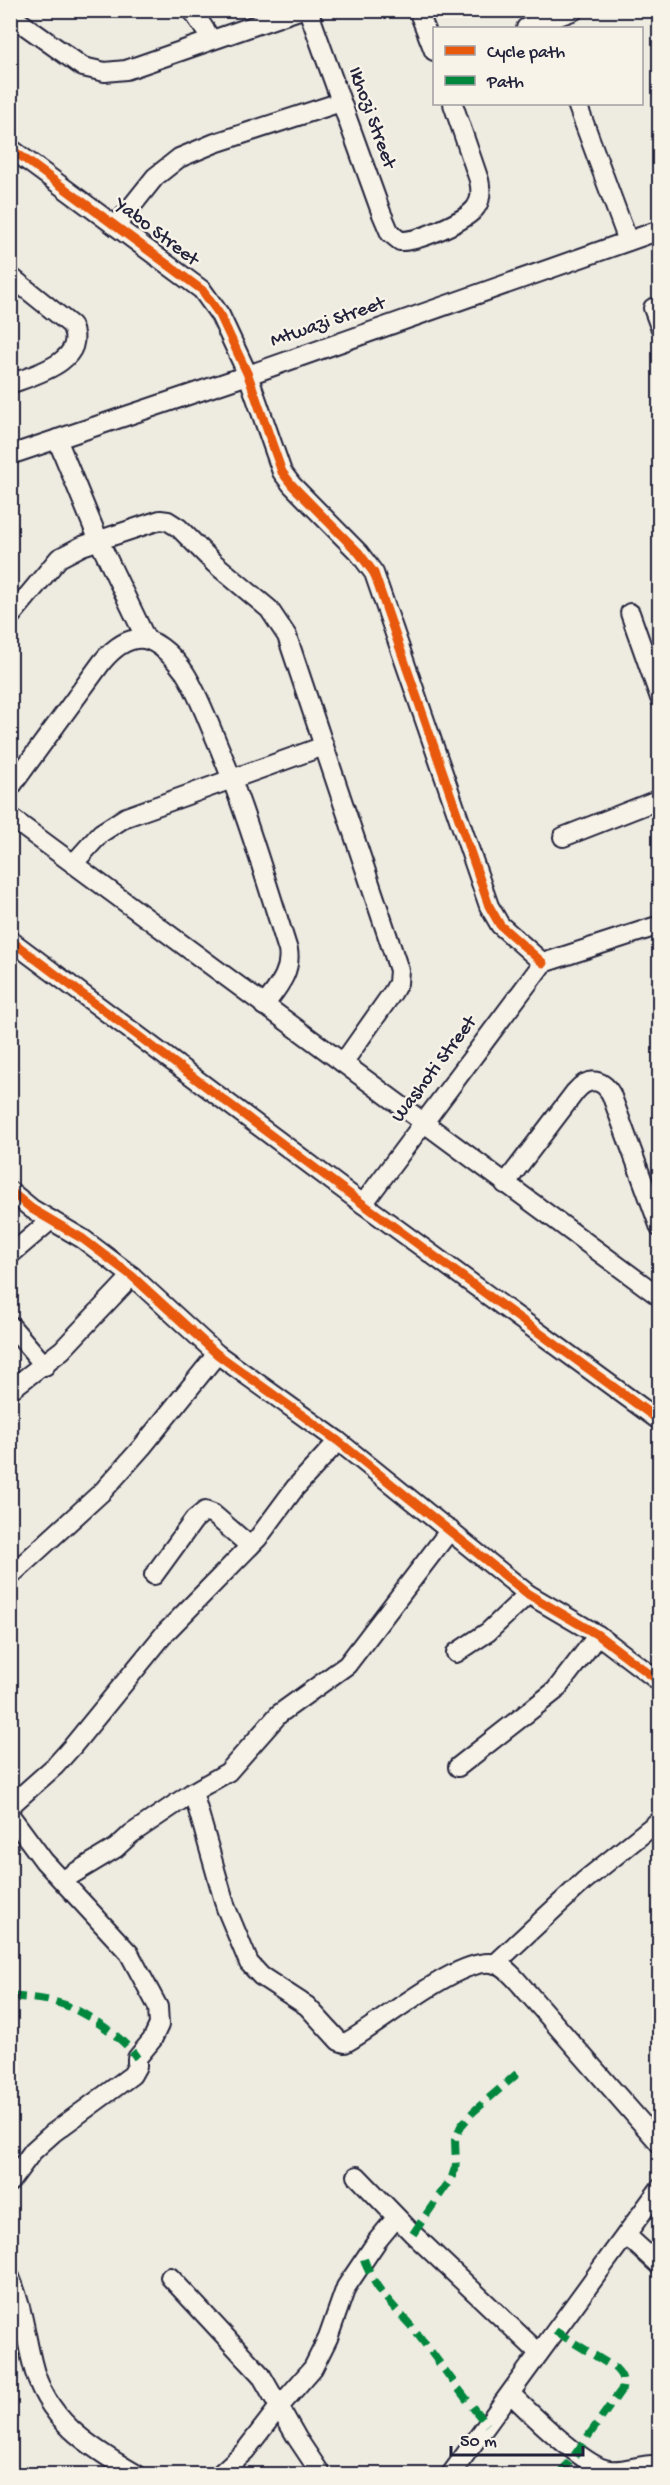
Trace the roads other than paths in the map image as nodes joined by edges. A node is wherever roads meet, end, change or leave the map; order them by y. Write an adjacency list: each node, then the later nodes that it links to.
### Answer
1 (192, 10): 9 (street)
2 (299, 10): 9 (street)
3 (308, 10): 11 (street, Ikhozi Street)
4 (418, 10): 10 (street)
5 (575, 10): 7 (street)
6 (15, 15): 9 (street)
7 (546, 20): 8 (street)
8 (528, 27)
9 (211, 39)
10 (433, 46)
11 (341, 102): 12 (street, Ikhozi Street); 15 (street, Yabo Street)
12 (453, 105)
13 (577, 105): 17 (street)
14 (10, 148): 15 (street, Yabo Street)
15 (116, 226): 21 (street, Yabo Street)
16 (660, 230): 17 (street, Mtwazi Street)
17 (628, 241): 21 (street, Mtwazi Street)
18 (10, 276): 22 (street)
19 (653, 308): 20 (street)
20 (660, 327)
21 (248, 375): 23 (street, Mtwazi Street); 39 (street, Yabo Street)
22 (10, 384)
23 (57, 439): 24 (street, Mtwazi Street); 25 (street)
24 (10, 455)
25 (99, 541): 27 (street); 28 (street); 30 (street)
26 (630, 613): 29 (street)
27 (10, 617)
28 (146, 639): 31 (street); 32 (street)
29 (660, 698)
30 (324, 746): 31 (street); 41 (street)
31 (233, 779): 36 (street); 40 (street)
32 (10, 788)
33 (660, 799): 35 (street)
34 (10, 817): 36 (street)
35 (563, 837)
36 (74, 863): 40 (street)
37 (660, 925): 39 (street)
38 (10, 940): 45 (street)
39 (543, 963): 42 (street, Washoti Street)
40 (264, 1006): 41 (street)
41 (342, 1063): 42 (street)
42 (424, 1123): 43 (street); 45 (street, Washoti Street)
43 (505, 1184): 47 (street); 50 (street)
44 (10, 1191): 46 (street)
45 (363, 1204): 55 (street)
46 (51, 1220): 48 (street); 49 (street)
47 (660, 1228)
48 (10, 1255)
49 (132, 1276): 52 (street); 53 (street)
50 (660, 1297)
51 (10, 1325): 53 (street)
52 (218, 1354): 56 (street); 59 (street)
53 (45, 1366): 54 (street)
54 (10, 1390)
55 (660, 1421)
56 (338, 1441): 57 (street); 58 (street)
57 (450, 1530): 61 (street); 66 (street)
58 (250, 1546): 60 (street); 67 (street)
59 (13, 1568)
60 (154, 1575)
61 (528, 1594): 62 (street); 63 (street)
62 (598, 1635): 64 (street); 65 (street)
63 (456, 1653)
64 (658, 1676)
65 (458, 1767)
66 (193, 1792): 70 (street); 71 (street)
67 (10, 1806)
68 (10, 1815): 70 (street)
69 (660, 1820): 71 (street)
70 (63, 1880): 74 (street)
71 (495, 1964): 72 (street)
72 (660, 2144)
73 (357, 2176): 76 (street)
74 (10, 2182)
75 (660, 2188): 77 (street)
76 (396, 2218): 81 (street); 83 (street)
77 (626, 2235): 78 (street); 81 (street)
78 (660, 2266)
79 (10, 2277): 85 (street)
80 (170, 2277): 83 (street)
81 (539, 2353): 82 (street)
82 (510, 2394): 84 (street); 88 (street)
83 (279, 2407): 86 (street); 87 (street)
84 (660, 2465)
85 (136, 2475)
86 (219, 2475)
87 (321, 2475)
88 (451, 2475)

